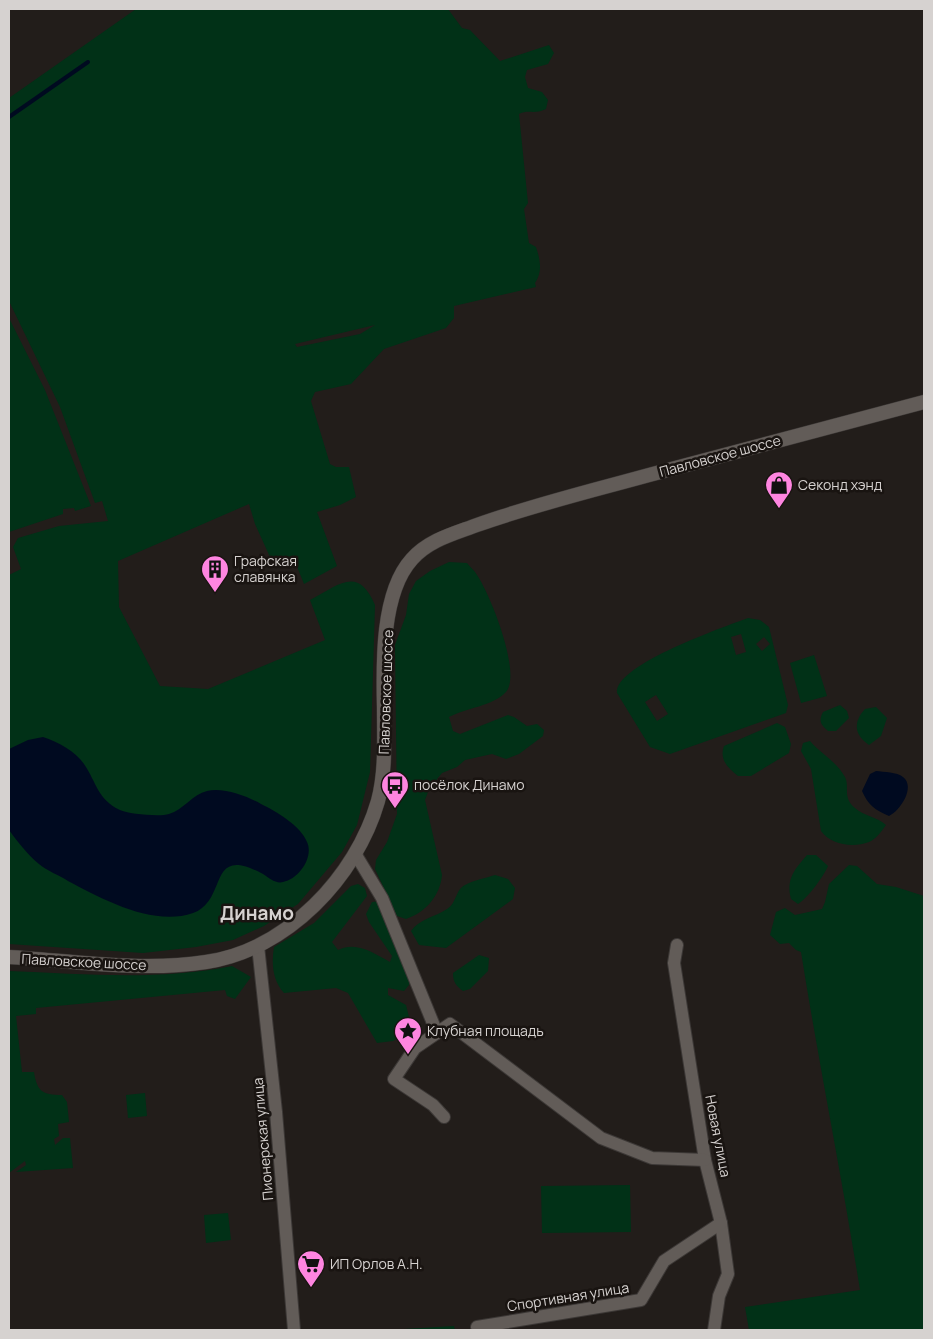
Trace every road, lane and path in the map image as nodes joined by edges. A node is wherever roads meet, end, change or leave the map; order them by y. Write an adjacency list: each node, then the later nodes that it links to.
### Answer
1 (924, 402): 2 (main road, Павловское шоссе)
2 (356, 854): 3 (main road, Павловское шоссе); 6 (street)
3 (258, 946): 5 (main road, Павловское шоссе); 11 (street, Пионерская улица)
4 (677, 946): 8 (street, Новая улица)
5 (9, 957)
6 (437, 1033): 7 (street); 8 (street)
7 (444, 1117)
8 (705, 1160): 9 (street, Новая улица)
9 (721, 1223): 10 (street, Спортивная улица); 12 (street, Новая улица)
10 (477, 1327)
11 (294, 1330)
12 (714, 1330)

